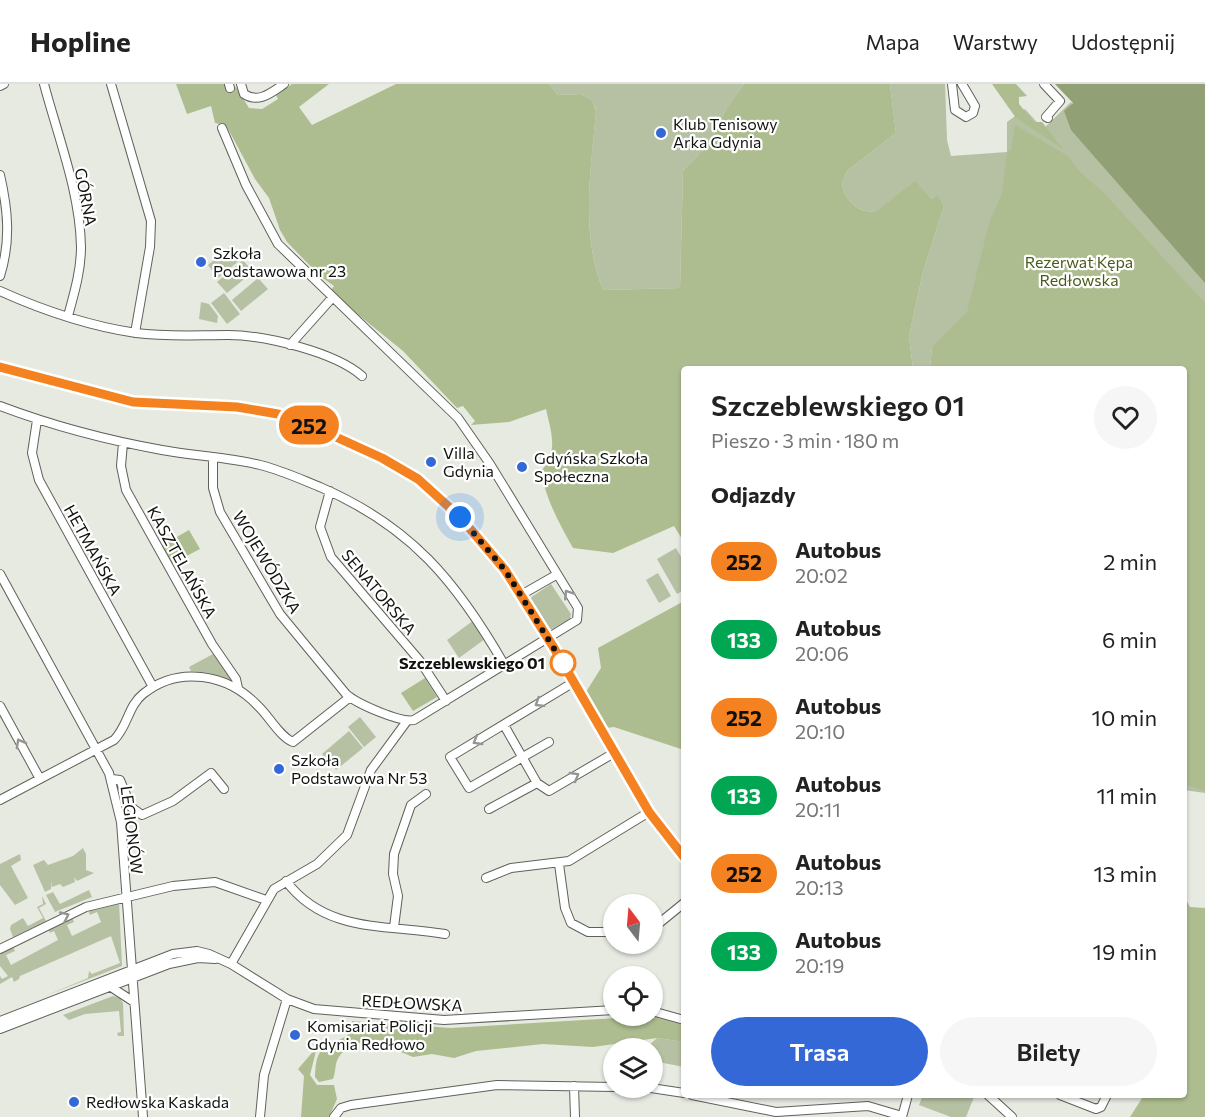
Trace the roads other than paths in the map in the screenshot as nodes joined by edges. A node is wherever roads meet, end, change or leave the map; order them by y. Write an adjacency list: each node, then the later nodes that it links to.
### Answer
1 (44, 84): 14 (street, GÓRNA)
2 (111, 84): 15 (street)
3 (241, 84): 4 (street)
4 (284, 84)
5 (952, 84): 6 (street)
6 (962, 84)
7 (1044, 84): 8 (street)
8 (1048, 118)
9 (222, 128): 13 (street)
10 (0, 175): 11 (street)
11 (0, 276)
12 (0, 291): 14 (street)
13 (332, 297): 16 (street); 25 (street)
14 (68, 316): 15 (street)
15 (135, 333): 16 (street)
16 (290, 345): 18 (street)
17 (0, 367): 26 (street)
18 (362, 376)
19 (0, 406): 20 (street)
20 (37, 420): 21 (street); 30 (street, HETMAŃSKA)
21 (123, 443): 22 (street); 31 (street, KASZTELAŃSKA)
22 (213, 457): 23 (street); 32 (street, WOJEWÓDZKA)
23 (330, 491): 28 (street); 33 (street, SENATORSKA)
24 (0, 574): 38 (street, LEGIONÓW)
25 (556, 575): 26 (street); 27 (street, one-way to 25)
26 (521, 595): 27 (street)
27 (549, 640): 28 (street); 29 (street)
28 (505, 666): 33 (street)
29 (574, 682): 36 (street, one-way to 36); 39 (street)
30 (153, 687): 31 (street); 38 (street)
31 (238, 688): 32 (street)
32 (350, 697): 35 (street)
33 (446, 701): 35 (street)
34 (0, 706): 41 (street, one-way to 34)
35 (407, 721): 52 (street)
36 (504, 725): 40 (street); 40 (street, one-way to 40)
37 (549, 742): 40 (street)
38 (98, 750): 41 (street); 42 (street, LEGIONÓW)
39 (614, 753): 43 (street, one-way to 39); 48 (street)
40 (523, 757): 43 (street)
41 (40, 779): 46 (street)
42 (112, 779): 44 (street); 53 (street, LEGIONÓW)
43 (537, 783): 47 (street)
44 (224, 789)
45 (426, 794): 57 (street)
46 (0, 800)
47 (489, 809)
48 (649, 812): 49 (street); 50 (street)
49 (681, 853)
50 (559, 864): 51 (street); 58 (street)
51 (486, 879)
52 (286, 881): 54 (street); 57 (street)
53 (126, 896): 54 (street); 60 (street, one-way to 53); 62 (street, LEGIONÓW)
54 (266, 900): 61 (street)
55 (681, 905): 56 (street)
56 (663, 920)
57 (394, 927): 59 (street)
58 (603, 932)
59 (445, 934)
60 (0, 949)
61 (231, 964): 62 (street, REDŁOWSKA); 64 (street, REDŁOWSKA)
62 (132, 974): 63 (street, REDŁOWSKA); 65 (street, LEGIONÓW); 69 (street, REDŁOWSKA)
63 (111, 987): 65 (street); 70 (street, REDŁOWSKA)
64 (287, 999): 66 (street, REDŁOWSKA); 81 (street)
65 (134, 1002): 80 (street, LEGIONÓW)
66 (603, 1011)
67 (663, 1014): 68 (street)
68 (681, 1019)
69 (0, 1021)
70 (0, 1029)
71 (574, 1086): 72 (street); 82 (street); 83 (street)
72 (603, 1087)
73 (663, 1090): 74 (street)
74 (681, 1093)
75 (707, 1098): 84 (street)
76 (907, 1098): 84 (street)
77 (991, 1098): 85 (street)
78 (1068, 1098): 79 (street)
79 (1106, 1098)
80 (142, 1117)
81 (260, 1117)
82 (334, 1117)
83 (575, 1117)
84 (902, 1117)
85 (1012, 1117)

